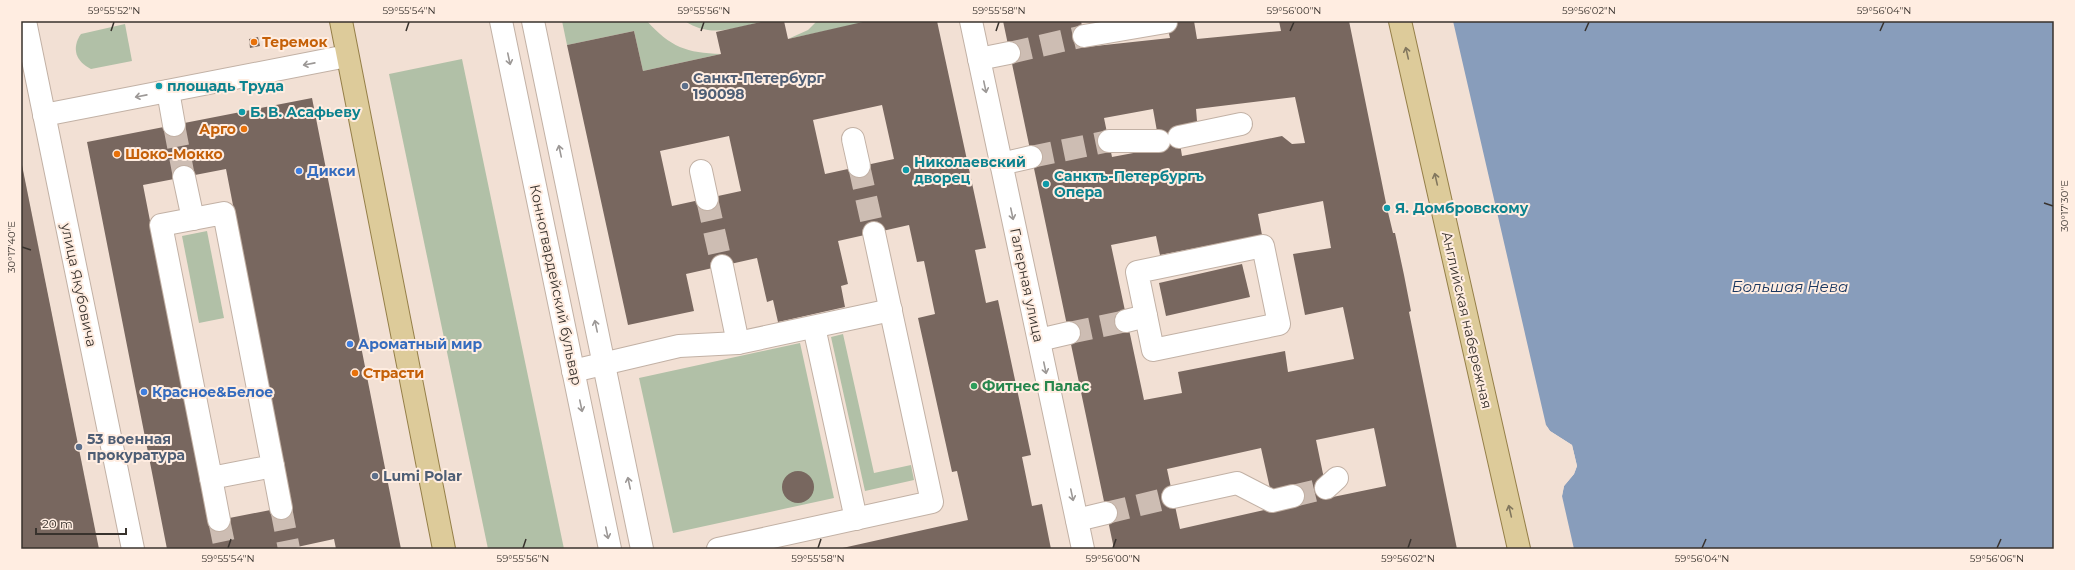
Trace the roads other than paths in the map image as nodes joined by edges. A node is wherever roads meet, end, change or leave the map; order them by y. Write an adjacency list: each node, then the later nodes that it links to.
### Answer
1 (25, 21): 13 (street, улица Якубовича)
2 (341, 21): 10 (main road)
3 (501, 21): 34 (street, Конногвардейский бульвар, one-way to 34)
4 (534, 21): 33 (street, one-way to 4)
5 (971, 21): 11 (street, Галерная улица)
6 (1400, 21): 50 (main road, Английская набережная, one-way to 6)
7 (1166, 22): 8 (street)
8 (1084, 36)
9 (1010, 53): 11 (street)
10 (347, 56): 12 (street, one-way to 12); 45 (main road)
11 (979, 59): 19 (street, Галерная улица, one-way to 19)
12 (168, 91): 13 (street, one-way to 13); 15 (street)
13 (44, 115): 44 (street, улица Якубовича)
14 (1241, 124): 17 (street)
15 (174, 125)
16 (853, 139): 20 (street)
17 (1109, 141)
18 (1031, 157): 19 (street)
19 (1001, 164): 31 (street, Галерная улица, one-way to 31)
20 (859, 166)
21 (701, 171): 23 (street)
22 (184, 177): 24 (street)
23 (707, 199)
24 (193, 219): 35 (street); 36 (street)
25 (874, 233): 27 (street)
26 (722, 266): 32 (street)
27 (891, 310): 29 (street); 41 (street)
28 (1136, 319): 28 (street)
29 (814, 327): 32 (street); 41 (street)
30 (1069, 333): 31 (street)
31 (1039, 340): 43 (street, Галерная улица, one-way to 43)
32 (738, 344): 33 (street)
33 (604, 364): 34 (street); 47 (street, one-way to 33)
34 (573, 371): 46 (street, Конногвардейский бульвар, one-way to 46)
35 (273, 466): 36 (street); 39 (street)
36 (211, 478): 42 (street)
37 (1293, 496): 38 (street)
38 (1173, 498)
39 (281, 508)
40 (1106, 513): 43 (street)
41 (856, 519): 48 (street)
42 (218, 520)
43 (1077, 520): 49 (street, Галерная улица)
44 (133, 549)
45 (444, 549)
46 (610, 549)
47 (642, 549)
48 (718, 549)
49 (1083, 549)
50 (1519, 549)

